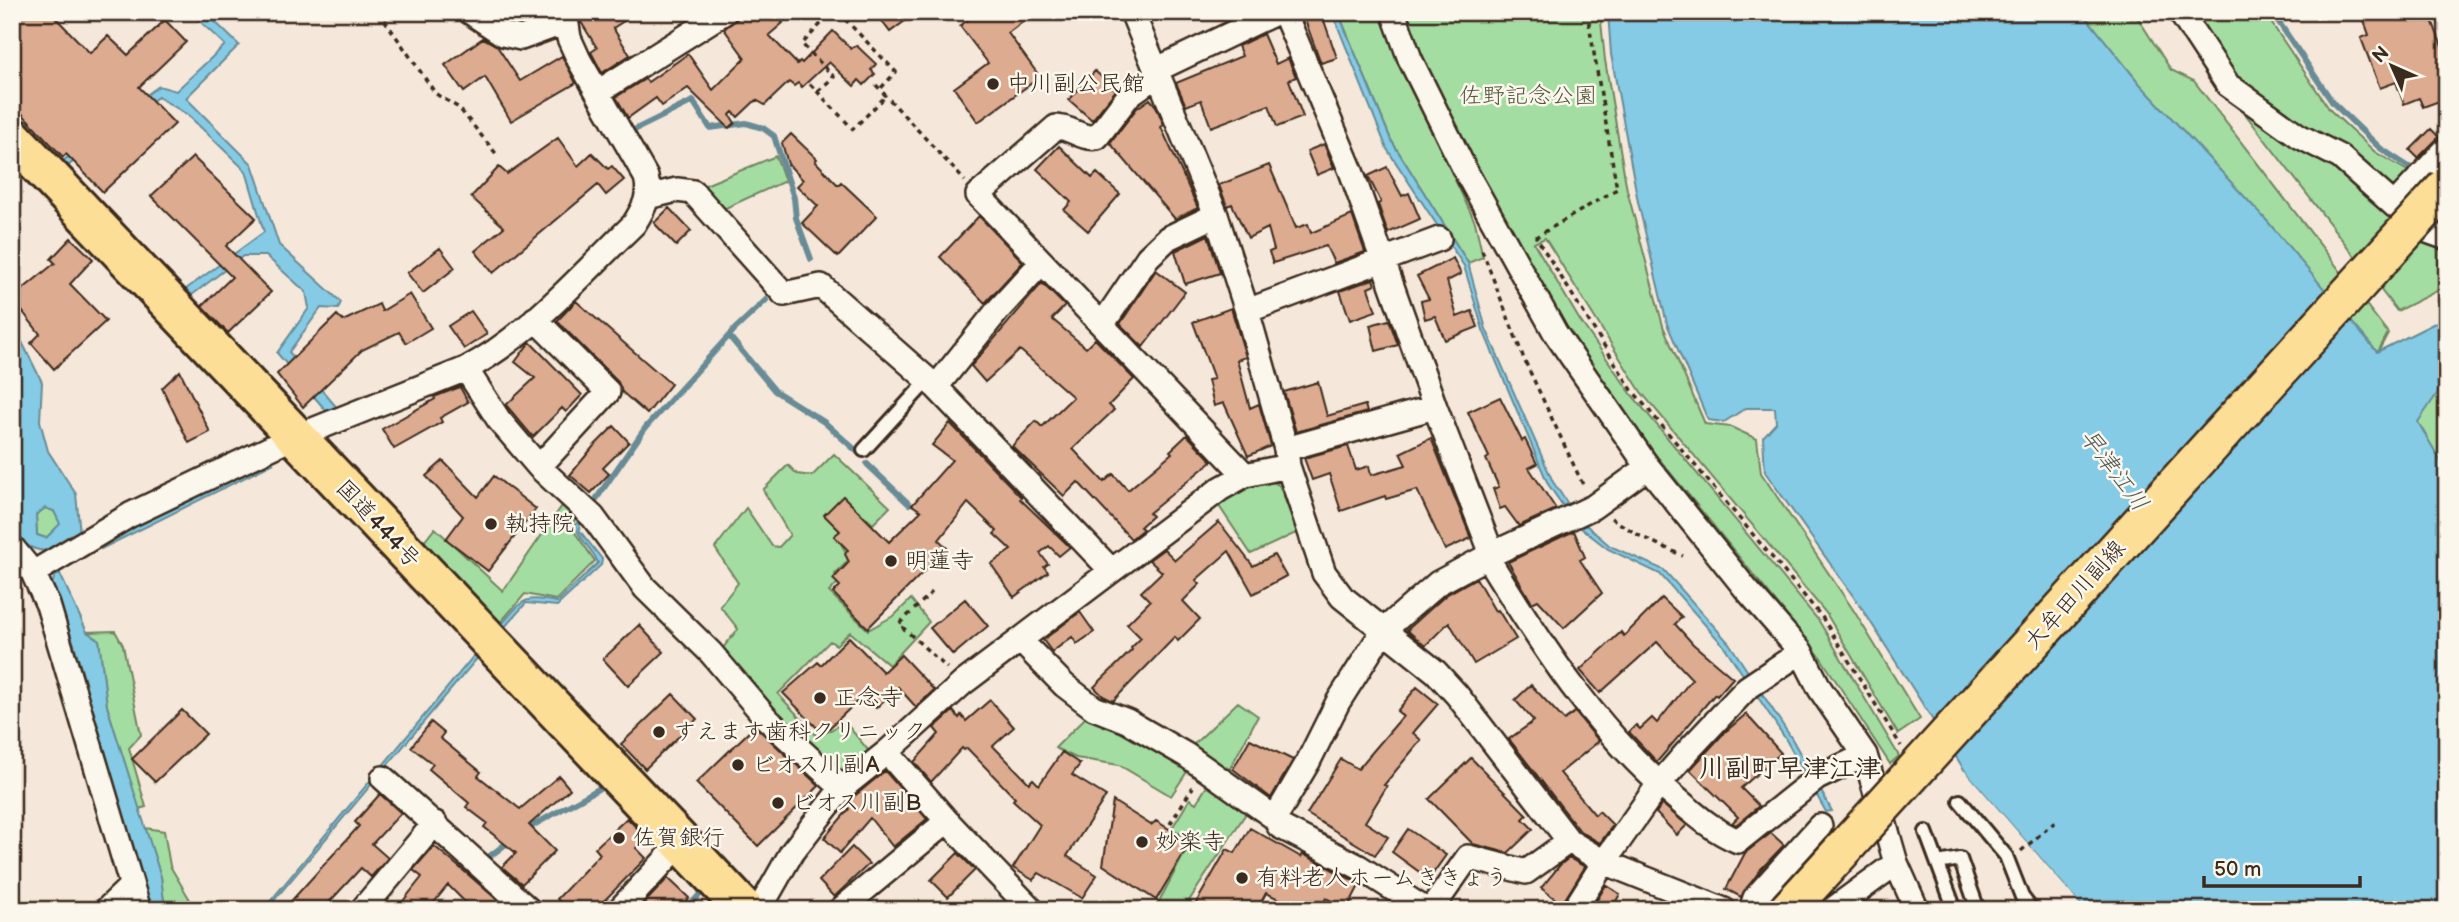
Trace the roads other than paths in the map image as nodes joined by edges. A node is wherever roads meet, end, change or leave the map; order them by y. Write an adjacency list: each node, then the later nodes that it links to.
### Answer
1 (470, 12): 8 (street)
2 (725, 12): 10 (street)
3 (1132, 12): 9 (street)
4 (1277, 12): 9 (street)
5 (1284, 12): 19 (street)
6 (1394, 12): 31 (street)
7 (2180, 12): 15 (street)
8 (565, 17): 10 (street)
9 (1157, 75): 16 (street); 20 (street)
10 (598, 92): 14 (street)
11 (12, 137): 27 (highway, 国道444号)
12 (2447, 148): 15 (street)
13 (2447, 186): 70 (main road, 大牟田川副線, bridge)
14 (647, 197): 22 (street); 25 (street)
15 (2393, 205): 17 (street)
16 (1216, 215): 21 (street); 23 (street)
17 (2447, 238)
18 (1439, 239): 19 (street)
19 (1384, 260): 21 (street); 26 (street)
20 (1042, 262): 23 (street); 25 (street)
21 (1247, 311): 29 (street)
22 (535, 320): 24 (street); 30 (street)
23 (1102, 325): 32 (street)
24 (466, 369): 27 (street); 30 (street)
25 (932, 383): 28 (lane); 35 (street)
26 (1435, 407): 29 (street); 34 (street)
27 (295, 436): 36 (street); 52 (highway, 国道444号)
28 (864, 450)
29 (1287, 458): 32 (street); 37 (street)
30 (539, 467): 44 (street)
31 (1648, 467): 34 (street); 39 (street)
32 (1245, 475): 35 (street)
33 (12, 547): 36 (street)
34 (1489, 556): 37 (street); 43 (street)
35 (1111, 570): 38 (street)
36 (33, 573): 56 (street)
37 (1383, 631): 46 (street); 51 (street)
38 (1020, 640): 40 (street); 46 (street)
39 (1801, 652): 41 (street); 43 (street)
40 (887, 752): 44 (street); 47 (street)
41 (1865, 755): 43 (street); 54 (street)
42 (383, 778): 48 (street)
43 (1659, 784): 53 (street)
44 (842, 788): 63 (street)
45 (1960, 801): 75 (lane)
46 (1275, 818): 66 (street)
47 (947, 821): 64 (street); 65 (street)
48 (435, 823): 59 (street); 60 (street)
49 (1820, 826): 69 (street)
50 (1926, 832): 55 (lane)
51 (1569, 841): 53 (street); 66 (street)
52 (681, 843): 61 (street); 62 (highway, 国道444号)
53 (1604, 862): 67 (street); 68 (street)
54 (1896, 863): 71 (street); 72 (street)
55 (1938, 863): 73 (lane); 74 (lane)
56 (131, 886): 57 (street); 58 (street)
57 (106, 910)
58 (139, 910)
59 (362, 910)
60 (529, 910)
61 (619, 910)
62 (745, 910)
63 (759, 910)
64 (840, 910)
65 (1032, 910)
66 (1429, 910)
67 (1574, 910)
68 (1724, 910)
69 (1751, 910)
70 (1788, 910)
71 (1832, 910)
72 (1917, 910)
73 (1955, 910)
74 (1978, 910)
75 (2032, 910)

